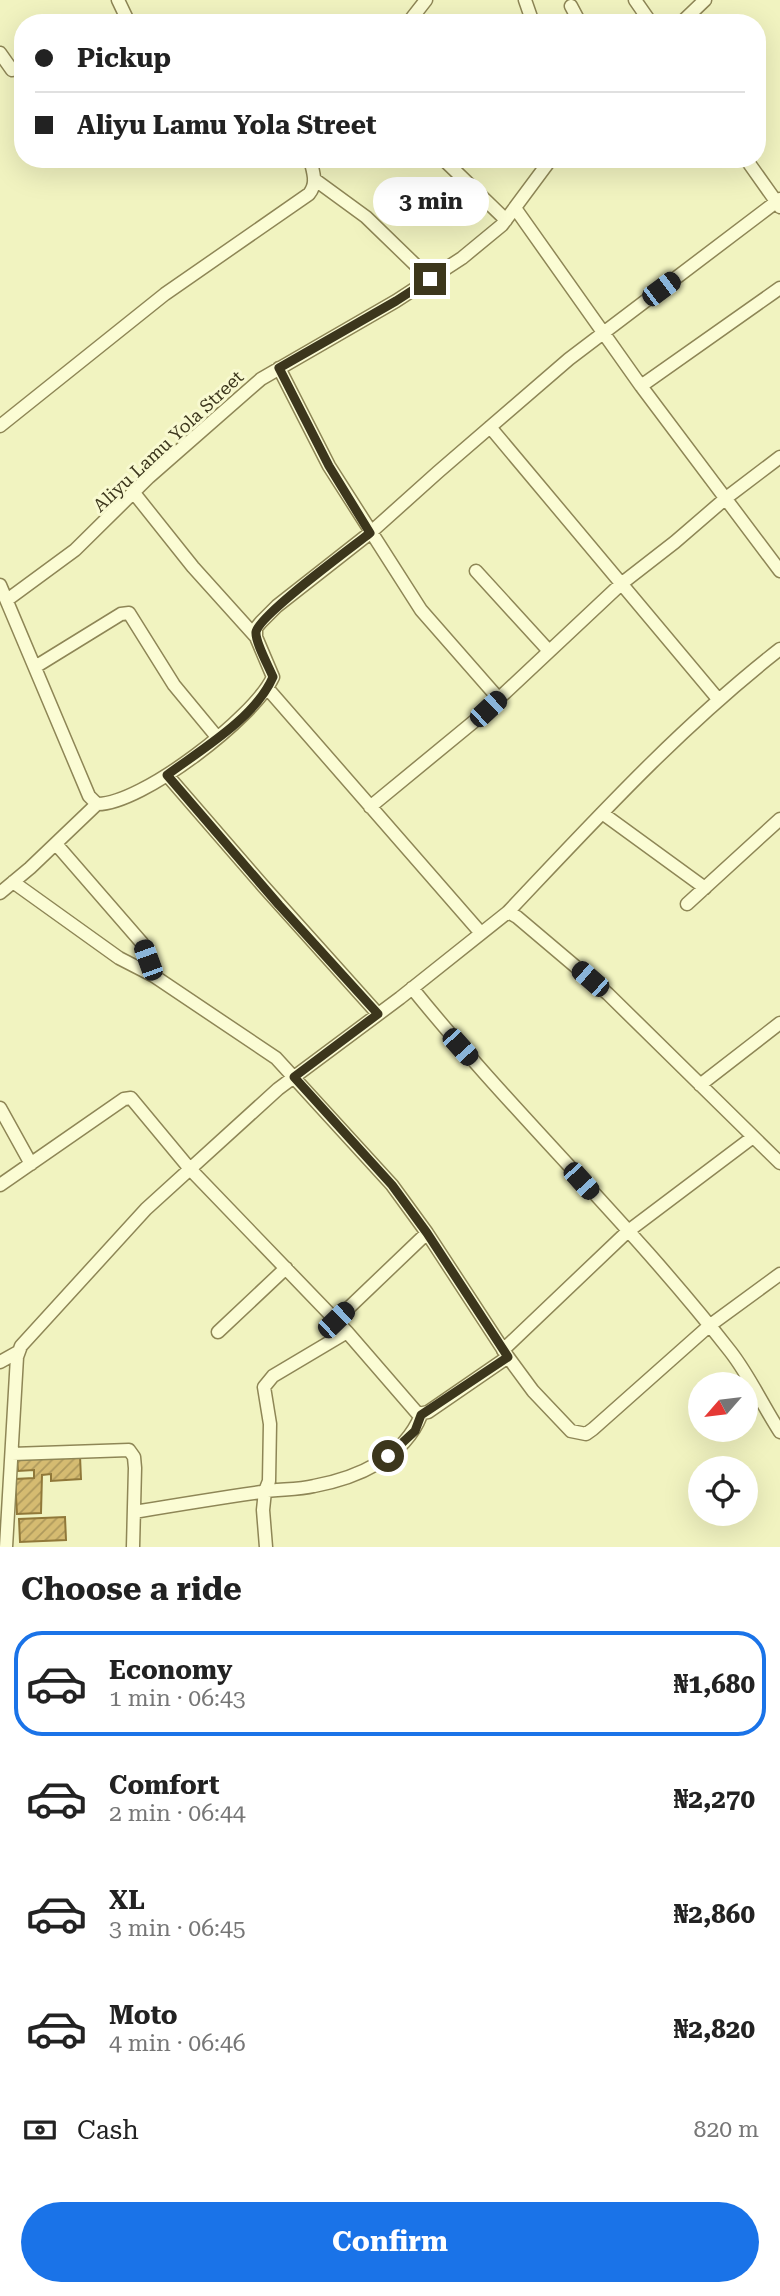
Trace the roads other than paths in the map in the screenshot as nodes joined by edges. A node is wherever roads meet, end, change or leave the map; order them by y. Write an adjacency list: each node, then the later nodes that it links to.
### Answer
1 (426, 0): 4 (street)
2 (705, 0): 6 (street)
3 (571, 6): 5 (street)
4 (415, 14)
5 (575, 14)
6 (690, 14)
7 (0, 53): 8 (street)
8 (12, 70)
9 (312, 168): 13 (street)
10 (452, 168): 16 (street)
11 (545, 168): 15 (street, Aliyu Lamu Yola Street)
12 (753, 168): 14 (street)
13 (314, 179): 17 (street); 22 (street)
14 (779, 203): 19 (street)
15 (516, 208): 16 (street, Aliyu Lamu Yola Street); 19 (street)
16 (506, 220): 17 (street, Aliyu Lamu Yola Street)
17 (430, 279): 20 (street, Aliyu Lamu Yola Street)
18 (780, 288): 21 (street)
19 (603, 333): 21 (street); 23 (street)
20 (279, 368): 25 (street, Aliyu Lamu Yola Street); 27 (street)
21 (641, 386): 26 (street)
22 (0, 426)
23 (489, 427): 27 (street); 30 (street)
24 (780, 457): 26 (street)
25 (134, 493): 32 (street, Aliyu Lamu Yola Street); 33 (street)
26 (726, 498): 29 (street); 30 (street)
27 (370, 533): 33 (street); 38 (street)
28 (476, 571): 35 (street)
29 (780, 571)
30 (621, 584): 35 (street); 39 (street)
31 (0, 585): 32 (street)
32 (7, 600): 36 (street)
33 (256, 637): 37 (street)
34 (780, 649): 39 (street)
35 (549, 651): 38 (street)
36 (35, 667): 40 (street); 42 (street)
37 (268, 689): 40 (street); 43 (street)
38 (499, 699): 43 (street)
39 (718, 699): 44 (street)
40 (217, 737): 41 (street)
41 (167, 775): 42 (street); 55 (street)
42 (97, 804): 46 (street)
43 (370, 807): 52 (street)
44 (602, 813): 48 (street); 51 (street)
45 (780, 818): 48 (street)
46 (56, 844): 47 (street); 53 (street)
47 (13, 882): 49 (street); 53 (street)
48 (705, 888): 50 (street)
49 (0, 893)
50 (687, 904)
51 (508, 912): 52 (street); 58 (street)
52 (481, 932): 54 (street)
53 (154, 976): 57 (street)
54 (412, 988): 55 (street); 65 (street)
55 (378, 1014): 57 (street)
56 (780, 1023): 58 (street)
57 (294, 1077): 63 (street); 66 (street)
58 (700, 1085): 60 (street)
59 (0, 1108): 62 (street)
60 (753, 1137): 61 (street); 65 (street)
61 (780, 1163)
62 (31, 1164): 63 (street); 64 (street)
63 (190, 1169): 67 (street); 73 (street)
64 (0, 1185)
65 (627, 1232): 70 (street); 74 (street)
66 (427, 1233): 69 (street); 74 (street)
67 (286, 1268): 69 (street); 71 (street)
68 (780, 1274): 70 (street)
69 (336, 1320): 72 (street)
70 (709, 1326): 74 (street); 77 (street)
71 (218, 1332)
72 (347, 1332): 76 (street); 79 (street)
73 (18, 1352): 75 (street); 78 (street)
74 (505, 1353): 76 (street)
75 (0, 1362)
76 (421, 1415): 79 (street)
77 (780, 1432)
78 (12, 1454): 80 (street); 81 (street)
79 (265, 1491): 80 (street); 83 (street)
80 (134, 1512): 82 (street)
81 (6, 1547)
82 (133, 1547)
83 (266, 1547)

